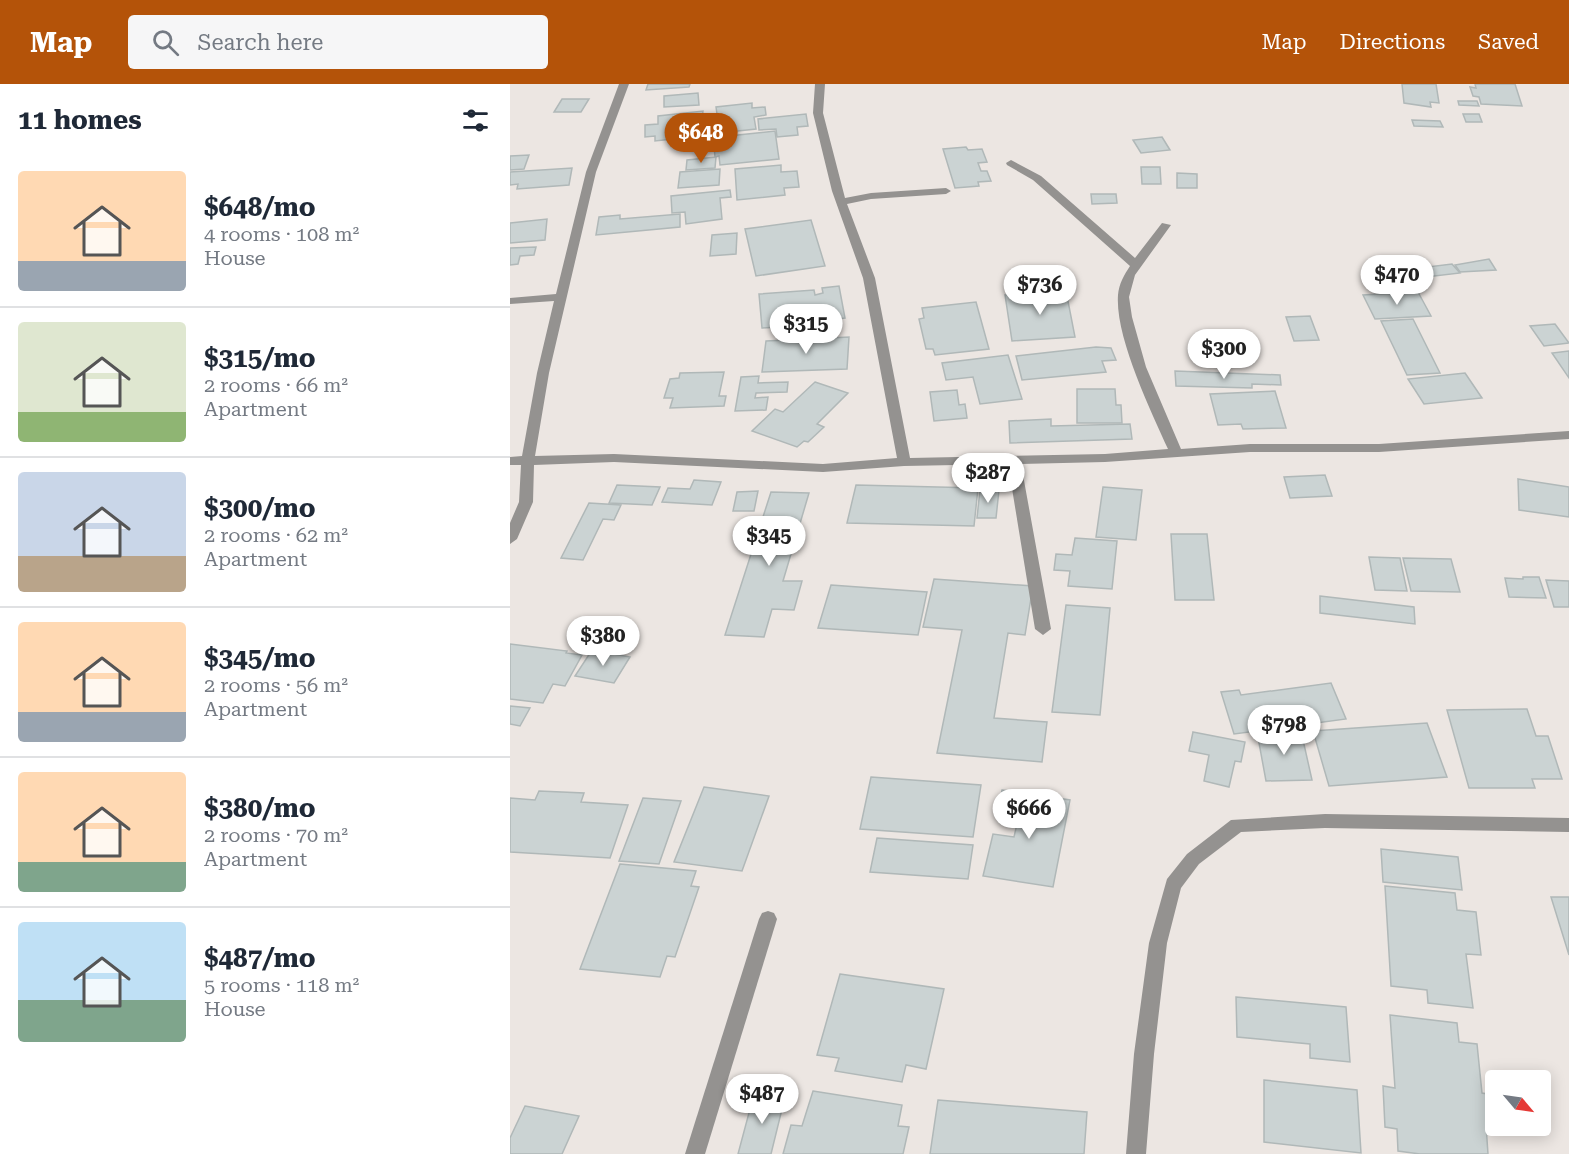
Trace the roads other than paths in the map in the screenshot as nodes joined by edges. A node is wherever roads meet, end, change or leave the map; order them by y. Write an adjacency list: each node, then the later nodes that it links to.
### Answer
1 (624, 84): 8 (street)
2 (820, 84): 5 (street)
3 (1011, 163): 7 (street)
4 (946, 191): 5 (street)
5 (841, 202): 15 (street)
6 (1166, 225): 7 (street)
7 (1137, 266): 11 (street)
8 (563, 297): 9 (street); 12 (street)
9 (510, 301)
10 (1569, 435): 11 (street)
11 (1176, 453): 13 (street)
12 (528, 460): 14 (street); 15 (street); 16 (street)
13 (1014, 460): 15 (street); 17 (street)
14 (510, 461)
15 (904, 462)
16 (510, 539)
17 (1042, 629)
18 (1569, 825): 21 (street)
19 (768, 919): 20 (street)
20 (695, 1154)
21 (1136, 1154)

